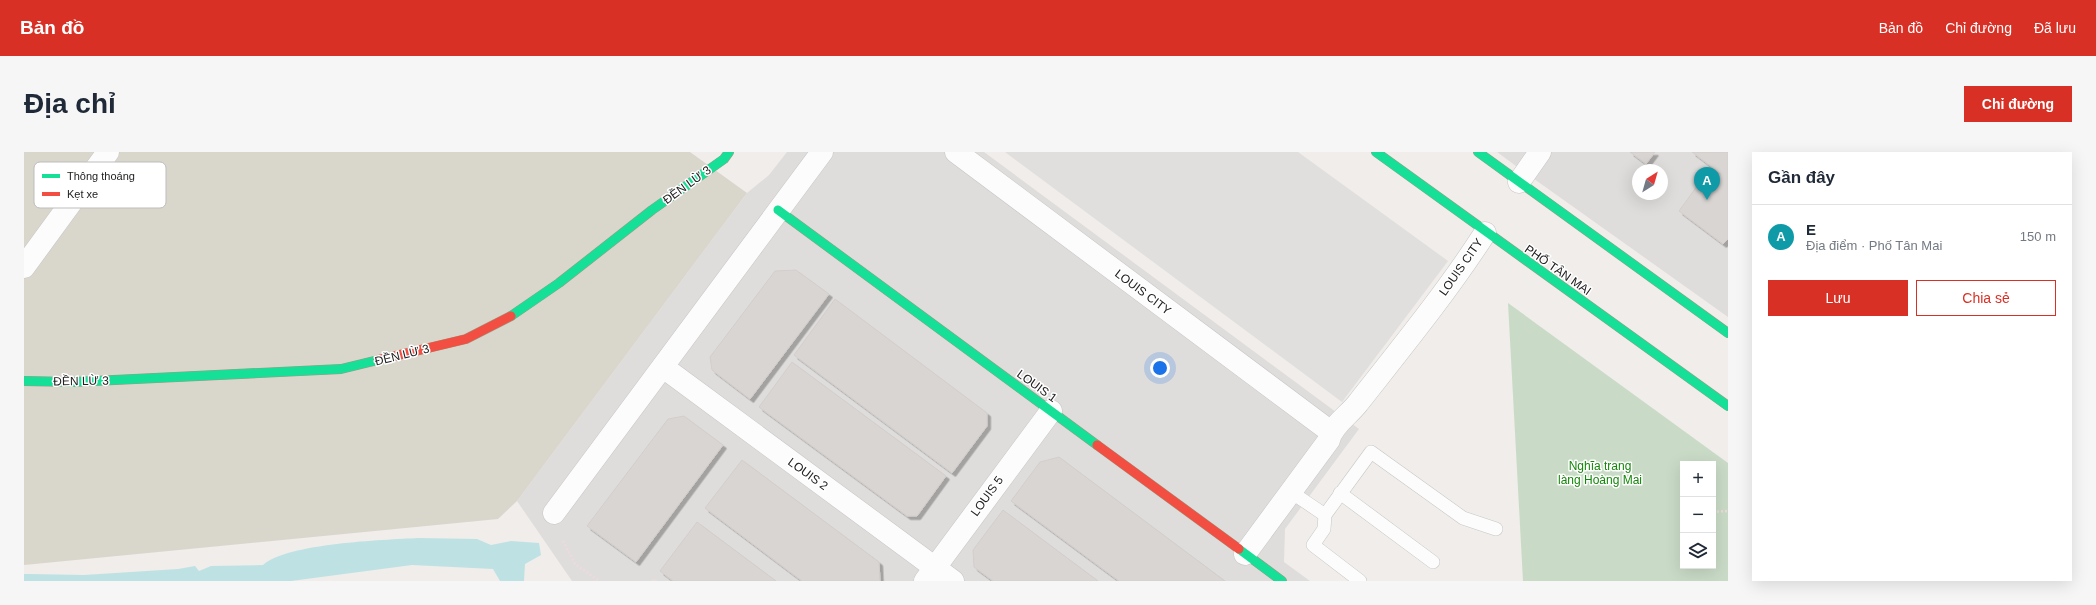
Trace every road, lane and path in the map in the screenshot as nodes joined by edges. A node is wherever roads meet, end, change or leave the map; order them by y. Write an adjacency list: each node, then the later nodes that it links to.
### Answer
1 (108, 152): 8 (street)
2 (822, 152): 11 (street)
3 (956, 152): 19 (street, LOUIS CITY)
4 (1376, 152): 12 (street, PHỐ TÂN MAI)
5 (1478, 152): 9 (street)
6 (1540, 152): 9 (street)
7 (722, 154): 16 (street, ĐỀN LỪ 3)
8 (101, 162)
9 (1519, 182): 14 (street)
10 (67, 208): 13 (street)
11 (778, 210): 15 (street); 18 (street, LOUIS 1)
12 (1485, 233): 17 (street, PHỐ TÂN MAI); 19 (street, LOUIS CITY)
13 (24, 267)
14 (1728, 332)
15 (663, 367): 24 (street); 30 (street, LOUIS 2)
16 (24, 381)
17 (1728, 406)
18 (1051, 411): 28 (street, LOUIS 1); 30 (street, LOUIS 5)
19 (1331, 432): 20 (street, LOUIS CITY)
20 (1291, 492): 25 (lane); 28 (street, LOUIS CITY)
21 (1340, 493): 25 (lane); 26 (lane); 29 (lane)
22 (1728, 511): 23 (path)
23 (1716, 512)
24 (554, 513)
25 (1324, 515): 36 (lane)
26 (1496, 529)
27 (563, 541): 31 (path)
28 (1245, 554): 35 (street, LOUIS 1)
29 (1433, 562)
30 (930, 574): 34 (street, LOUIS 2)
31 (599, 581)
32 (652, 581): 33 (path)
33 (656, 581)
34 (953, 581)
35 (1282, 581)
36 (1360, 581)

